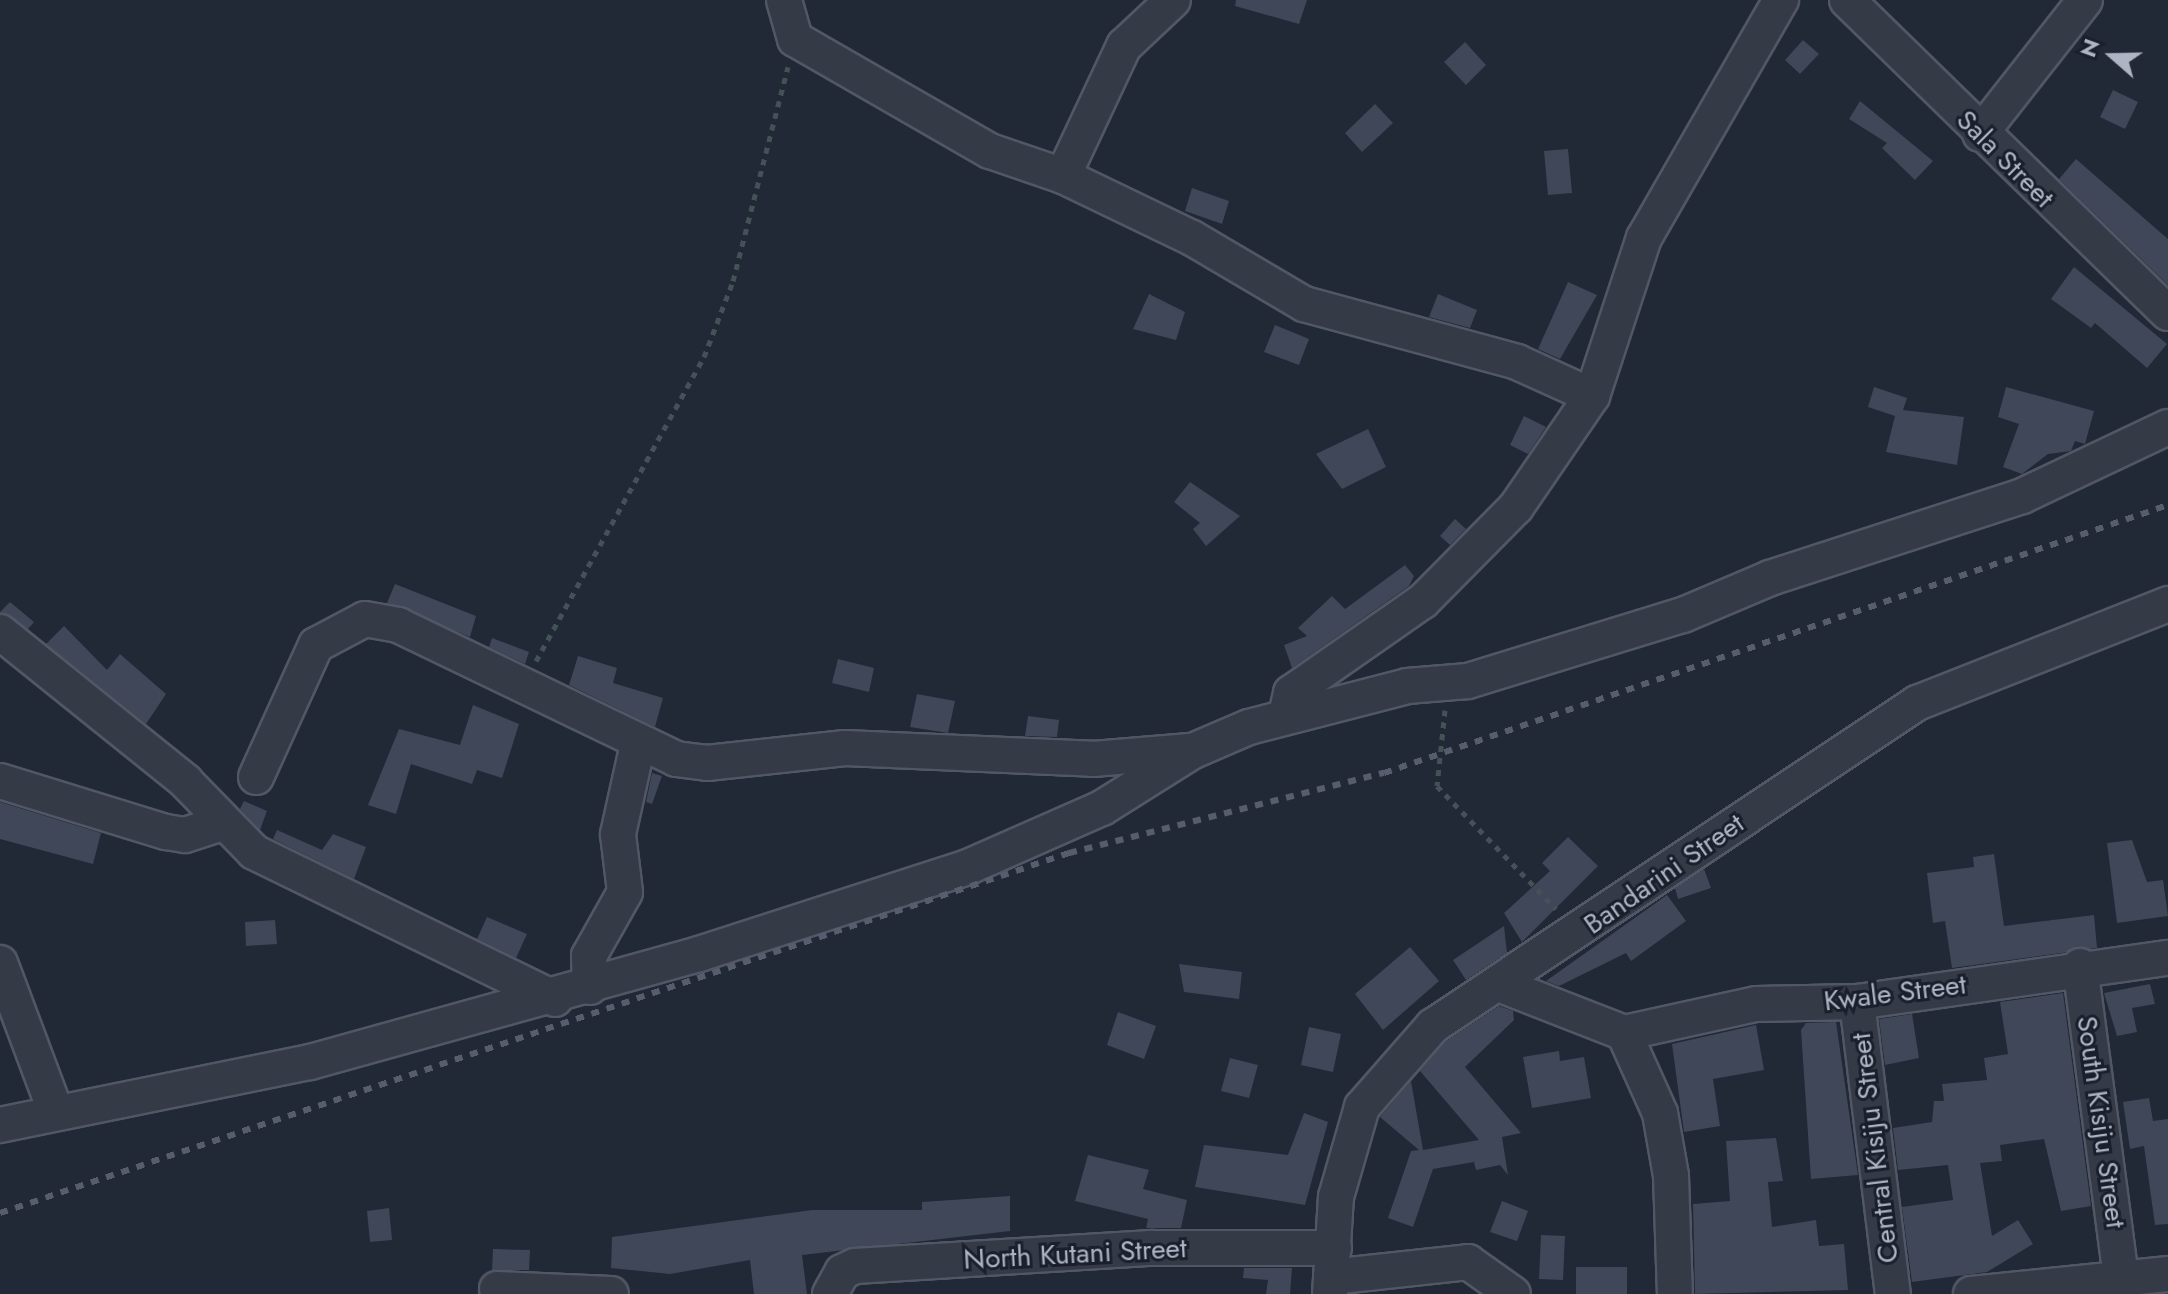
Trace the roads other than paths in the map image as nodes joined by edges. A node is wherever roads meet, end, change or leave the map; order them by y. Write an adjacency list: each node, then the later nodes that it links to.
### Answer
1 (784, 0): 7 (street)
2 (1173, 0): 7 (street)
3 (1781, 0): 9 (street)
4 (1847, 0): 6 (street, Sala Street)
5 (2085, 0): 6 (street)
6 (1980, 134): 8 (street, Sala Street)
7 (1063, 176): 9 (street)
8 (2168, 313)
9 (1592, 396): 13 (street)
10 (2168, 427): 13 (street)
11 (2168, 604): 22 (street, Bandarini Street)
12 (0, 632): 18 (street)
13 (1286, 715): 15 (street)
14 (638, 744): 15 (street); 16 (street); 23 (street)
15 (1193, 751): 23 (street)
16 (256, 777)
17 (0, 781): 18 (street)
18 (221, 823): 24 (street)
19 (2168, 958): 21 (street, Kwale Street)
20 (0, 963): 27 (street)
21 (2080, 966): 25 (street, Kwale Street); 31 (street, South Kisiju Street)
22 (1501, 985): 26 (street); 29 (street, Bandarini Street)
23 (590, 987): 24 (street)
24 (555, 999): 27 (street)
25 (1857, 1002): 26 (street, Kwale Street); 38 (street, Central Kisiju Street)
26 (1624, 1033): 37 (street)
27 (56, 1113): 28 (street)
28 (0, 1125)
29 (1332, 1273): 35 (street, North Kutani Street); 36 (street, North Kutani Street)
30 (2168, 1274): 31 (street)
31 (2121, 1278): 33 (street)
32 (497, 1289): 34 (street)
33 (1991, 1293)
34 (611, 1294)
35 (830, 1294)
36 (1513, 1294)
37 (1675, 1294)
38 (1893, 1294)

